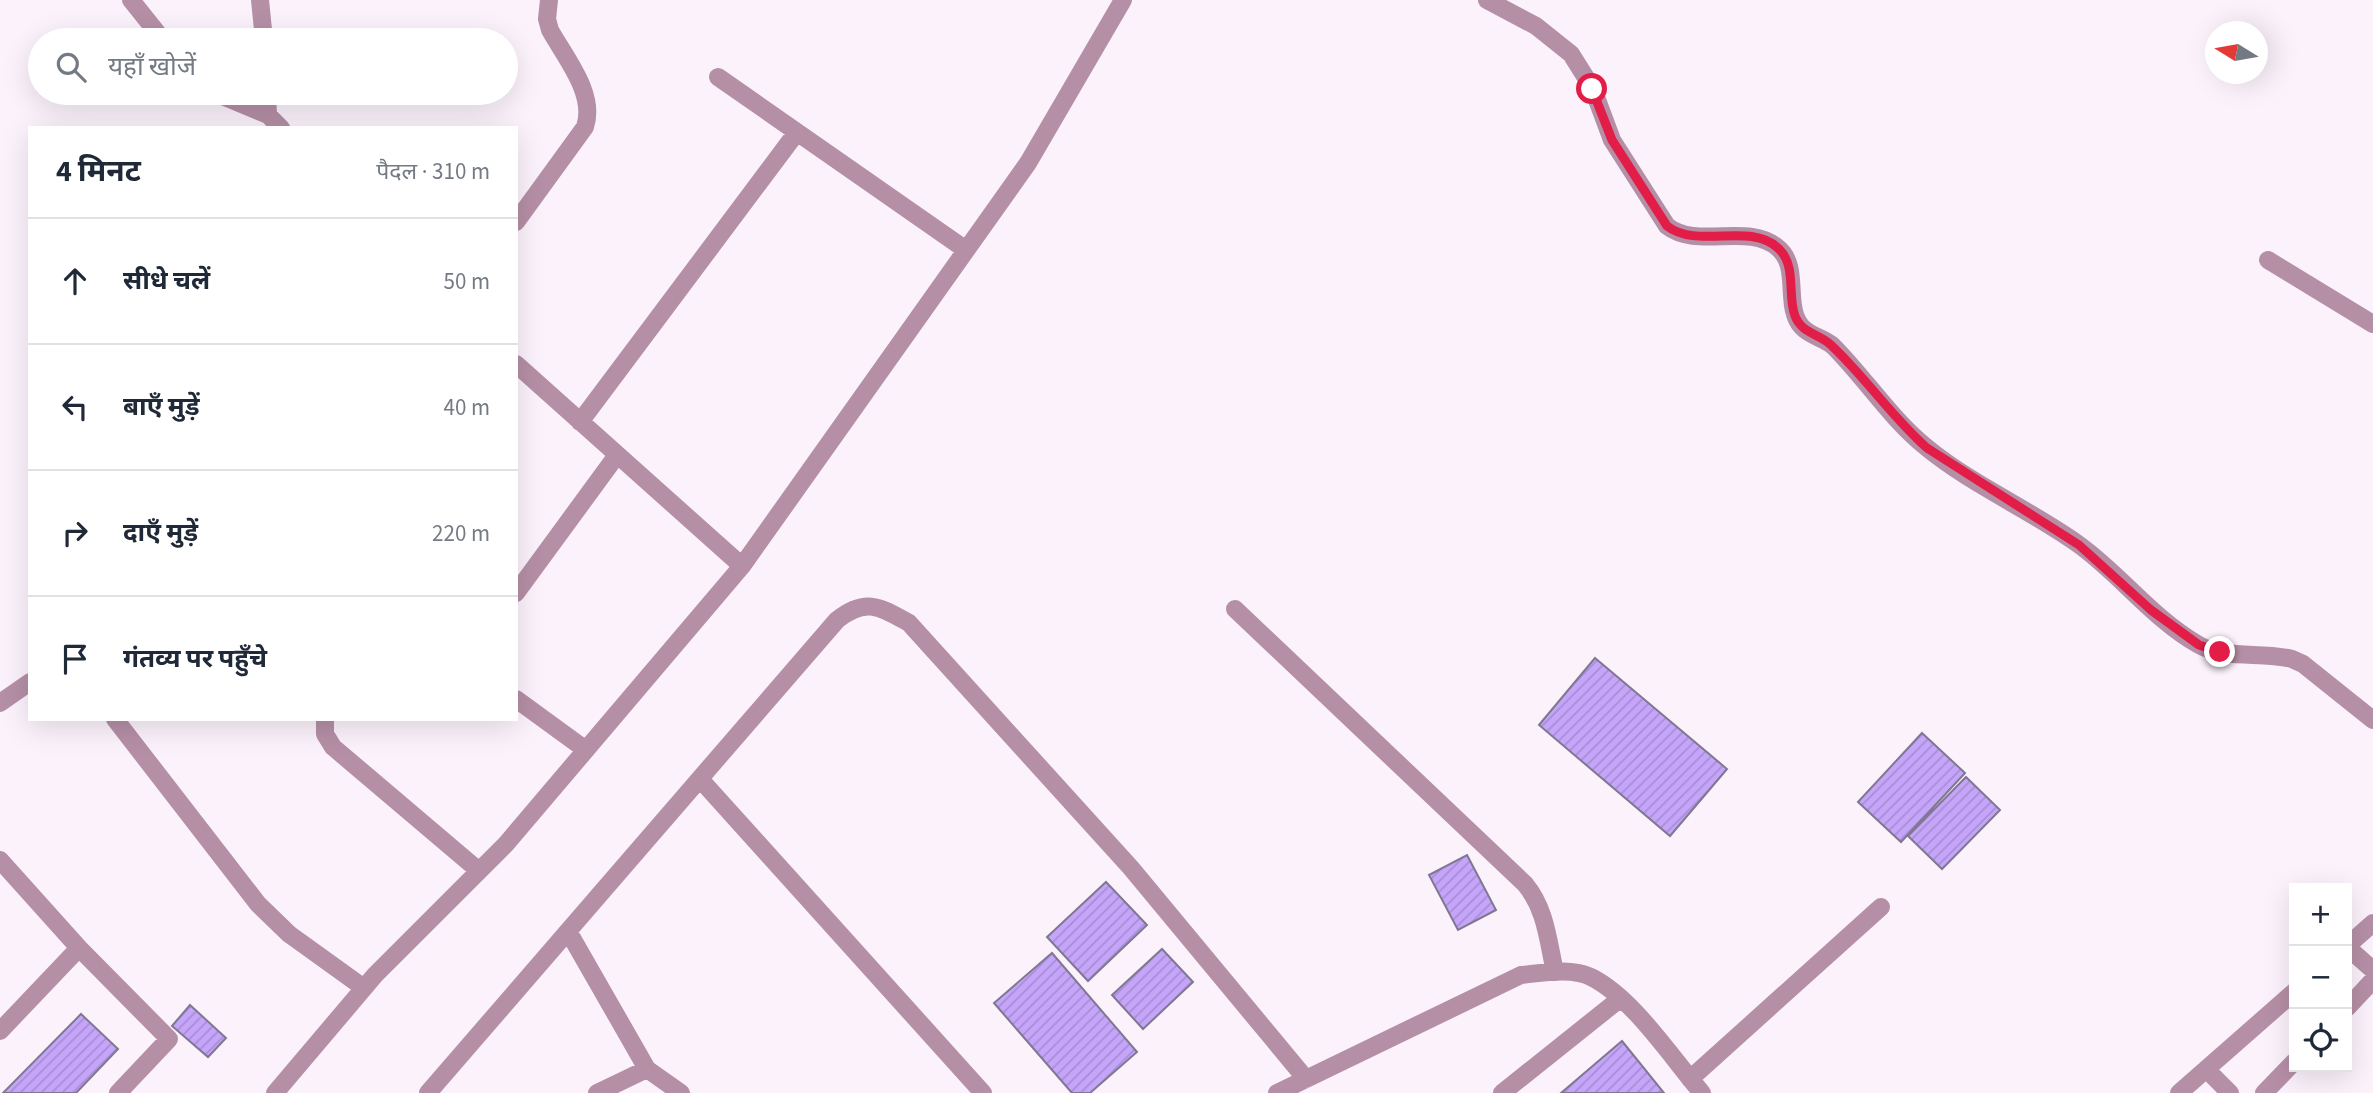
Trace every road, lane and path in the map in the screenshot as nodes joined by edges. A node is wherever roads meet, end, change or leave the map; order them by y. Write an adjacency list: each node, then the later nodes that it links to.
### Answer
1 (131, 0): 6 (street)
2 (260, 0): 7 (street)
3 (549, 0): 12 (street)
4 (1123, 0): 13 (street)
5 (1488, 0): 25 (street)
6 (153, 28)
7 (263, 28)
8 (718, 77): 11 (street)
9 (239, 105): 10 (street)
10 (274, 122)
11 (797, 132): 13 (street); 17 (street)
12 (518, 219)
13 (966, 250): 19 (street)
14 (2268, 260): 15 (street)
15 (2373, 324)
16 (518, 366): 17 (street)
17 (580, 422): 18 (street)
18 (617, 455): 19 (street); 20 (street)
19 (741, 566): 28 (street)
20 (518, 590)
21 (1234, 609): 39 (street)
22 (28, 683): 24 (street)
23 (518, 700): 28 (street)
24 (0, 703)
25 (2373, 720)
26 (117, 721): 41 (street)
27 (325, 721): 31 (street)
28 (586, 750): 31 (street)
29 (700, 779): 34 (street); 49 (street); 56 (street)
30 (0, 860): 36 (street)
31 (478, 870): 41 (street)
32 (1881, 907): 50 (street)
33 (2373, 923): 35 (street)
34 (568, 932): 47 (street); 53 (street)
35 (2348, 946)
36 (79, 948): 45 (street); 51 (street)
37 (2352, 951): 38 (street)
38 (2373, 970)
39 (1555, 972): 43 (street); 49 (street)
40 (2373, 980): 44 (street)
41 (364, 988): 52 (street)
42 (2289, 996): 48 (street)
43 (1621, 998): 50 (street); 58 (street)
44 (2352, 1002)
45 (0, 1031)
46 (2289, 1067): 62 (street)
47 (647, 1069): 54 (street); 55 (street)
48 (2206, 1069): 60 (street); 61 (street)
49 (1306, 1079): 57 (street)
50 (1690, 1079): 59 (street)
51 (118, 1093)
52 (275, 1093)
53 (428, 1093)
54 (597, 1093)
55 (681, 1093)
56 (983, 1093)
57 (1276, 1093)
58 (1502, 1093)
59 (1702, 1093)
60 (2179, 1093)
61 (2230, 1093)
62 (2264, 1093)

